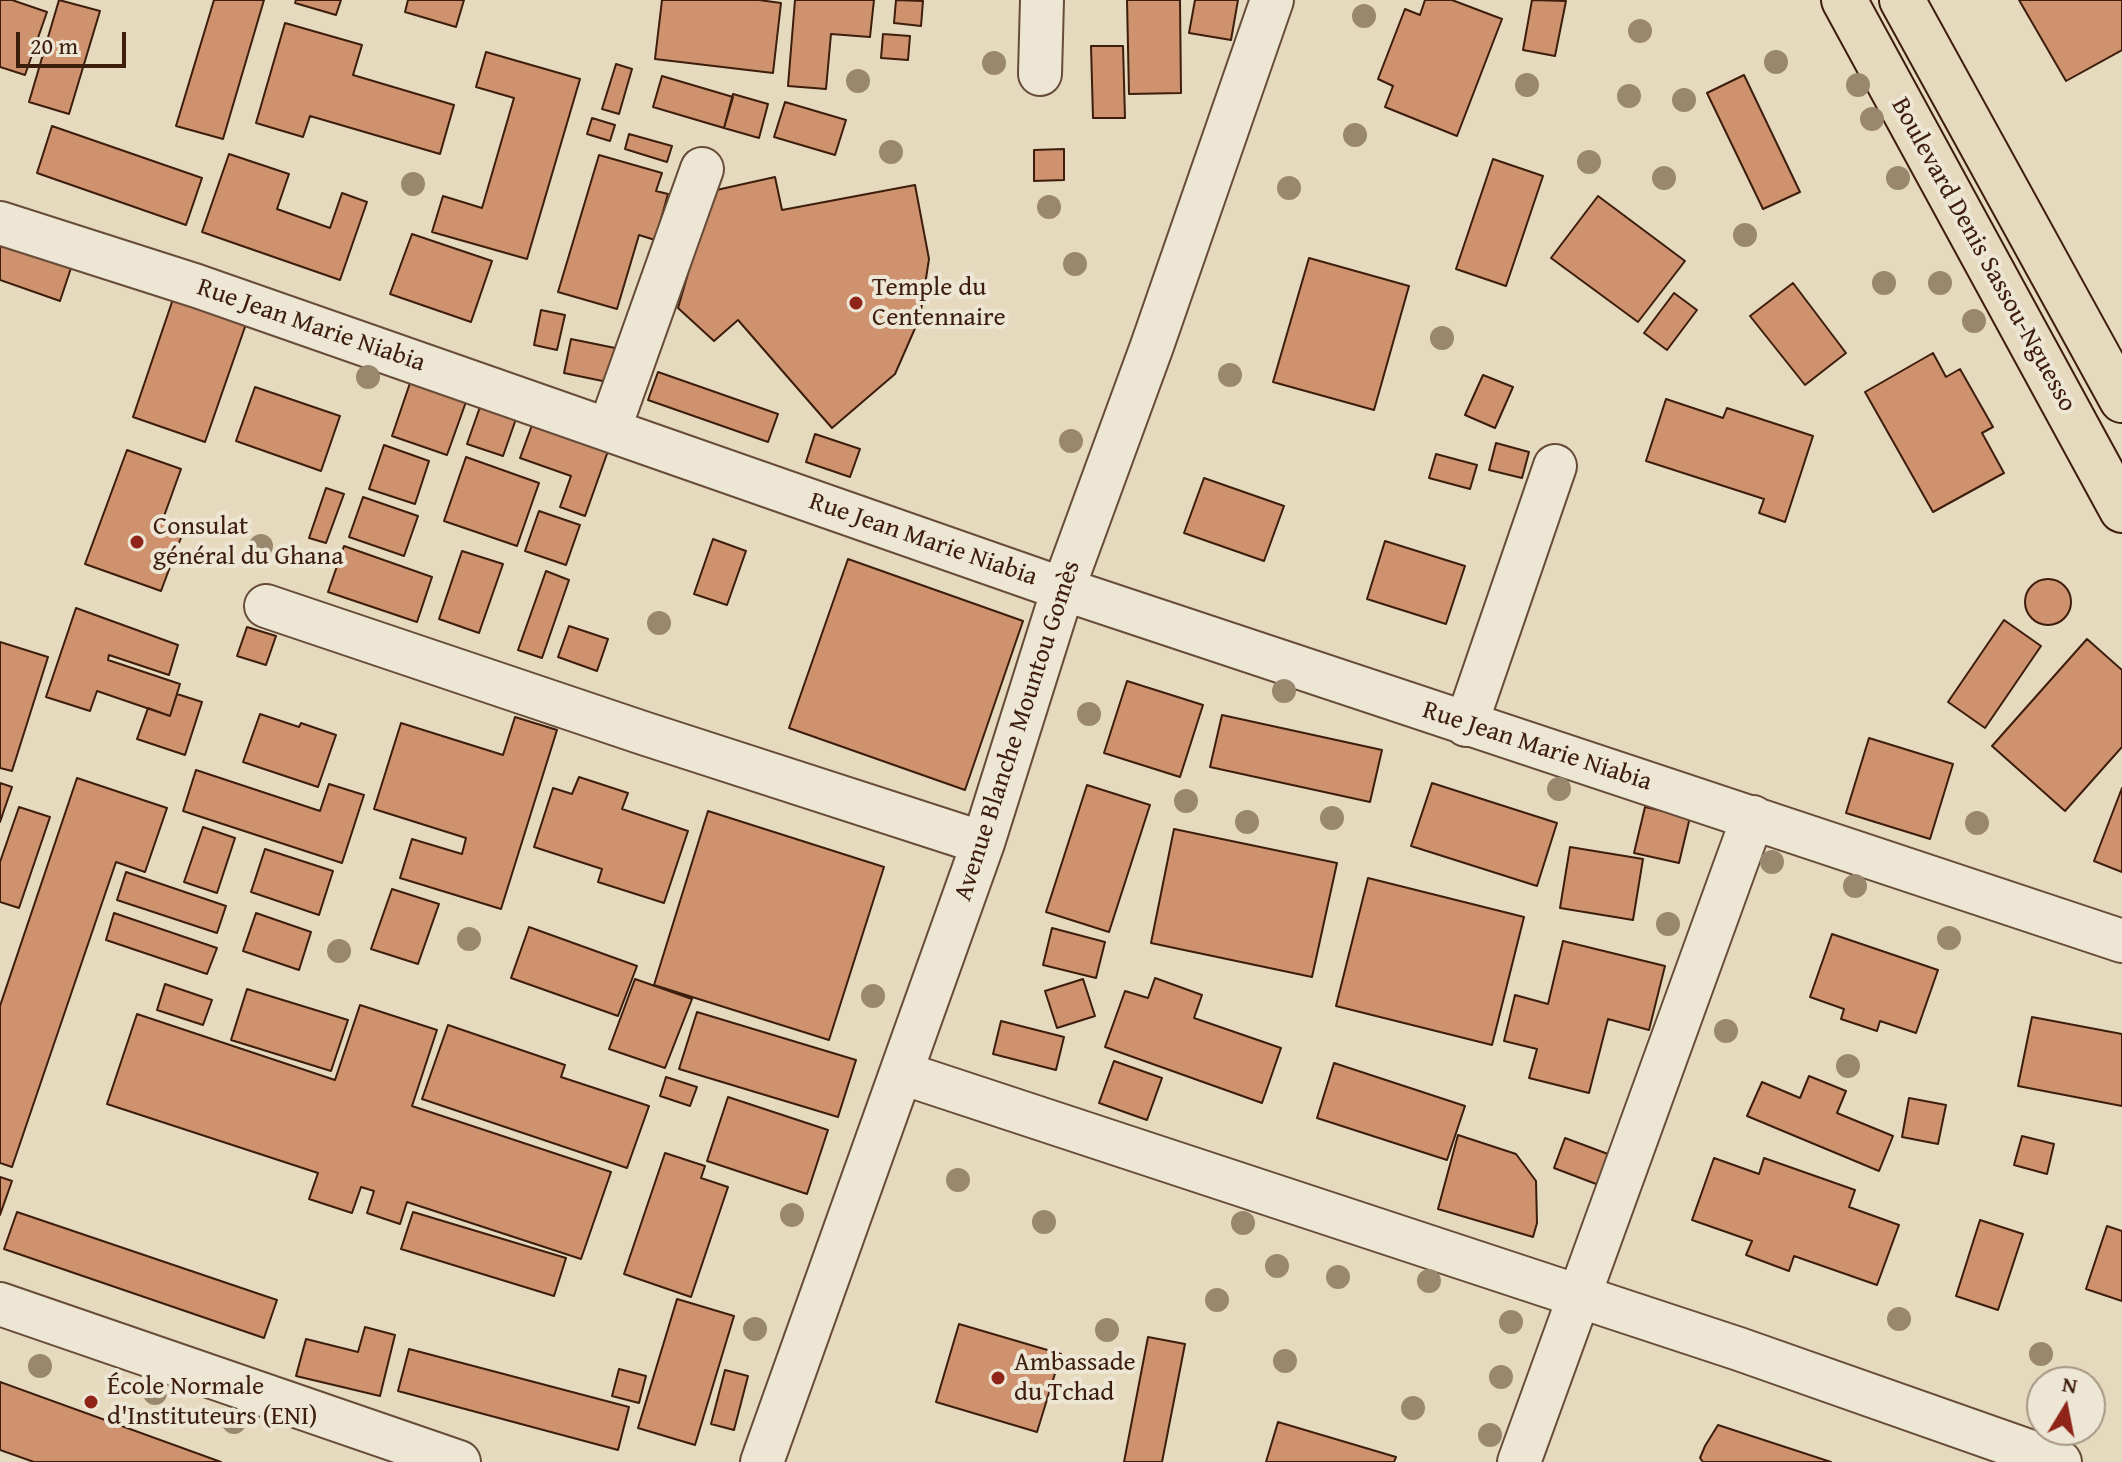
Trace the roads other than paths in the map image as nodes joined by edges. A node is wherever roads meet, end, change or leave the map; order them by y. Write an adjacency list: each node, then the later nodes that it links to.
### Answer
1 (1042, 0): 5 (street)
2 (1272, 0): 12 (street, Avenue Blanche Mountou Gomès)
3 (1844, 0): 11 (main road, Boulevard Denis Sassou-Nguesso)
4 (1902, 0): 8 (main road, Boulevard Denis Sassou-Nguesso)
5 (1040, 74)
6 (702, 169): 9 (street)
7 (0, 223): 9 (street, Rue Jean Marie Niabia)
8 (2122, 400)
9 (609, 430): 12 (street, Rue Jean Marie Niabia)
10 (1555, 466): 14 (street)
11 (2122, 510)
12 (1063, 589): 14 (street, Rue Jean Marie Niabia); 16 (street, Avenue Blanche Mountou Gomès)
13 (266, 606): 16 (street)
14 (1466, 725): 15 (street, Rue Jean Marie Niabia)
15 (1753, 817): 17 (street, Rue Jean Marie Niabia); 19 (street)
16 (983, 843): 18 (street, Avenue Blanche Mountou Gomès)
17 (2122, 941)
18 (902, 1073): 19 (street); 22 (street, Avenue Blanche Mountou Gomès)
19 (1579, 1296): 23 (street); 24 (street)
20 (0, 1304): 21 (street)
21 (459, 1462)
22 (762, 1462)
23 (1519, 1462)
24 (2060, 1462)

